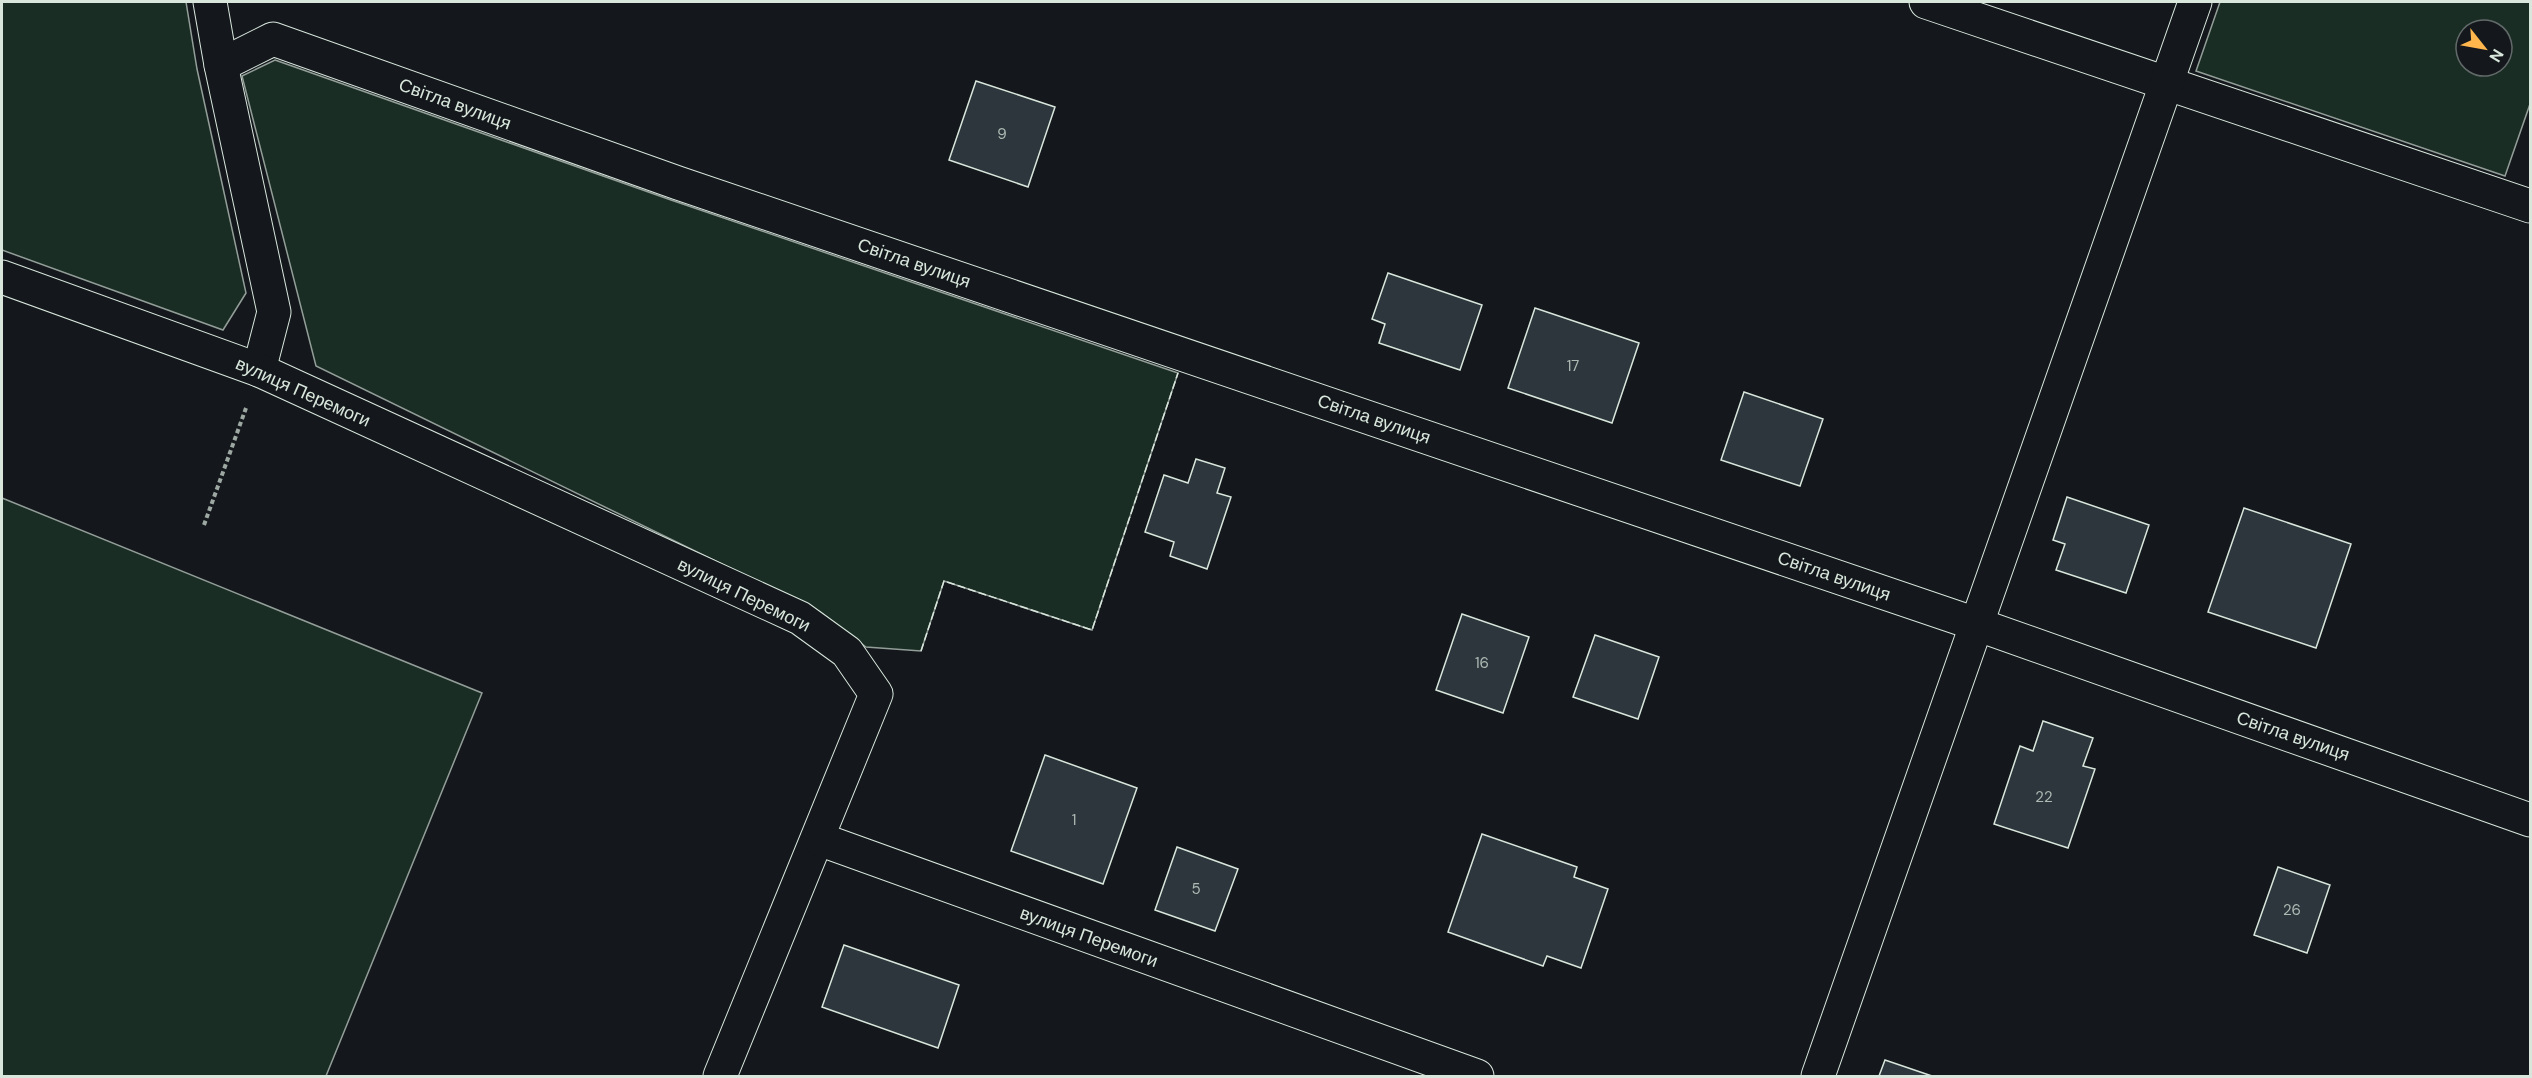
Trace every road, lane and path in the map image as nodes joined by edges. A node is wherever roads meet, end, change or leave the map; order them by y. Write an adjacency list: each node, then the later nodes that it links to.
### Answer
1 (210, 2): 4 (street)
2 (1926, 2): 5 (street)
3 (2195, 2): 5 (street)
4 (221, 65): 8 (street); 10 (street, Світла вулиця)
5 (2167, 82): 6 (street); 10 (street)
6 (2530, 206)
7 (2, 277): 8 (street, вулиця Перемоги)
8 (259, 370): 9 (path); 12 (street, вулиця Перемоги)
9 (204, 525)
10 (1976, 624): 11 (street, Світла вулиця); 15 (street)
11 (2530, 820)
12 (819, 839): 13 (street); 14 (street, вулиця Перемоги)
13 (720, 1077)
14 (1477, 1077)
15 (1818, 1077)

